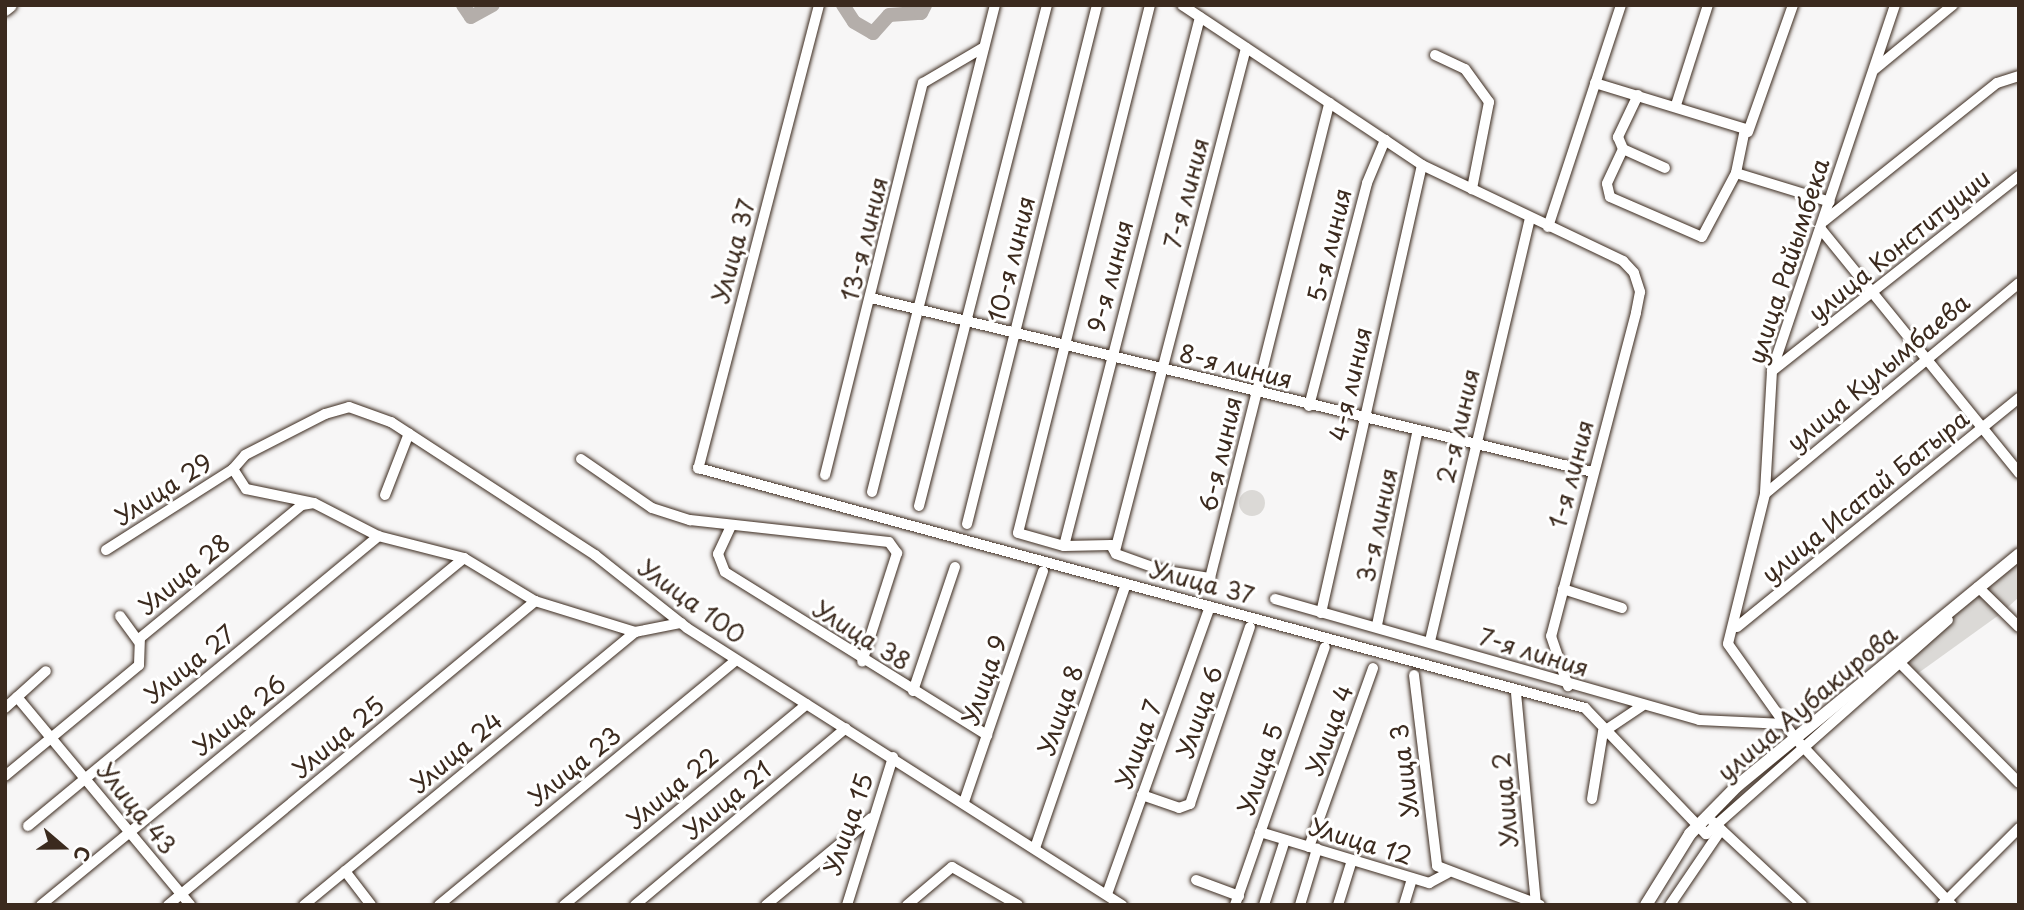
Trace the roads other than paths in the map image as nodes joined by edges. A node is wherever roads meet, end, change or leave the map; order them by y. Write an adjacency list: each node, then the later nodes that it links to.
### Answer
1 (10, 5): 13 (highway)
2 (819, 5): 71 (street, Улица 37)
3 (995, 5): 15 (street)
4 (1047, 5): 40 (street)
5 (1097, 5): 41 (street, 10-я линия)
6 (1150, 5): 42 (street)
7 (1182, 5): 14 (street)
8 (1620, 5): 20 (street)
9 (1708, 5): 23 (street)
10 (1793, 5): 24 (street)
11 (1895, 5): 18 (street, улица Райымбека)
12 (1953, 5): 18 (street)
13 (5, 9)
14 (1200, 17): 16 (street); 43 (street, 9-я линия)
15 (984, 47): 38 (street, 13-я линия); 39 (street)
16 (1246, 48): 22 (street); 45 (street, 7-я линия)
17 (1435, 55): 31 (street)
18 (1873, 71): 32 (street, улица Райымбека)
19 (2019, 76): 34 (street)
20 (1595, 83): 21 (street); 35 (street)
21 (1638, 95): 23 (street); 26 (street)
22 (1329, 103): 25 (street); 47 (street, 6-я линия)
23 (1676, 105): 24 (street)
24 (1748, 132): 29 (street)
25 (1385, 140): 27 (street); 49 (street, 5-я линия)
26 (1623, 149): 28 (street); 29 (street)
27 (1422, 166): 31 (street); 50 (street, 4-я линия)
28 (1665, 168)
29 (1736, 173): 32 (street)
30 (2019, 176): 37 (street, улица Конституции)
31 (1472, 189): 33 (street)
32 (1830, 202): 34 (street, улица Райымбека)
33 (1529, 221): 35 (street); 54 (street, 2-я линия)
34 (1821, 226): 37 (street); 46 (street, улица Райымбека)
35 (1548, 227): 57 (street, 1-я линия)
36 (2019, 283): 44 (street, улица Кулымбаева)
37 (1872, 296): 44 (street); 46 (street, улица Конституции)
38 (870, 298): 39 (street, 8-я линия); 59 (street, 13-я линия)
39 (920, 310): 40 (street, 8-я линия); 60 (street)
40 (967, 320): 41 (street, 8-я линия); 64 (street)
41 (1015, 332): 42 (street, 8-я линия); 65 (street, 10-я линия)
42 (1067, 346): 43 (street, 8-я линия); 68 (street, 6-я линия)
43 (1110, 358): 45 (street, 8-я линия); 68 (street, 9-я линия)
44 (1922, 358): 51 (street); 61 (street, улица Кулымбаева)
45 (1162, 370): 47 (street, 8-я линия); 70 (street, 7-я линия)
46 (1772, 371): 61 (street, улица Райымбека)
47 (1256, 392): 49 (street, 8-я линия); 70 (street, 6-я линия)
48 (2019, 398): 51 (street, улица Исатай Батыра)
49 (1309, 406): 50 (street, 8-я линия)
50 (1363, 419): 53 (street, 8-я линия); 82 (street, 4-я линия)
51 (1983, 428): 58 (street); 87 (street, улица Исатай Батыра)
52 (409, 433): 56 (street, Улица 100); 62 (street); 84 (street, Улица 100)
53 (1418, 434): 54 (street, 8-я линия); 85 (street, 3-я линия)
54 (1473, 448): 57 (street, 8-я линия); 91 (street, 2-я линия)
55 (581, 459): 66 (street)
56 (233, 469): 63 (street, Улица 29); 69 (street, Улица 29)
57 (1592, 472): 77 (street, 1-я линия)
58 (2019, 473)
59 (825, 475)
60 (872, 492)
61 (1765, 494): 87 (street, улица Райымбека)
62 (385, 495)
63 (314, 503): 67 (street); 90 (street, Улица 28)
64 (919, 506)
65 (967, 524)
66 (731, 526): 95 (street, Улица 38); 95 (street)
67 (378, 536): 72 (street); 113 (street, Улица 27)
68 (1064, 546): 70 (street, 6-я линия)
69 (106, 550)
70 (1115, 551)
71 (2019, 556): 76 (main road, улица Аубакирова)
72 (464, 558): 79 (street); 123 (street, Улица 26)
73 (956, 567): 100 (street)
74 (1043, 571): 108 (street, Улица 9)
75 (1125, 586): 126 (street, Улица 8)
76 (1978, 587): 88 (street); 93 (main road, улица Аубакирова)
77 (1563, 589): 80 (street); 99 (street, 1-я линия)
78 (1275, 599): 82 (street, 7-я линия)
79 (535, 601): 89 (street); 133 (street, Улица 25)
80 (1622, 608)
81 (1209, 609): 115 (street, Улица 7)
82 (1321, 613): 85 (street, 7-я линия)
83 (120, 616): 90 (street)
84 (681, 623): 89 (street); 94 (street, Улица 100)
85 (1377, 625): 91 (street, 7-я линия)
86 (1250, 627): 115 (street, Улица 6)
87 (1737, 627): 106 (street, улица Райымбека)
88 (2019, 627)
89 (635, 632): 129 (street, Улица 24)
90 (138, 641): 110 (street, Улица 28)
91 (1430, 641): 99 (street, 7-я линия)
92 (1325, 647): 124 (street, Улица 5)
93 (1895, 658): 109 (main road, улица Аубакирова); 114 (street)
94 (736, 660): 103 (street, Улица 100); 143 (street, Улица 23)
95 (862, 662): 100 (street, Улица 38)
96 (1373, 668): 127 (street, Улица 4)
97 (46, 671): 102 (street)
98 (1414, 675): 130 (street, Улица 3)
99 (1568, 686): 104 (street, 7-я линия)
100 (912, 691): 108 (street, Улица 38)
101 (1516, 694): 137 (street, Улица 2)
102 (17, 697): 105 (street); 110 (street, Улица 43)
103 (807, 704): 107 (street, Улица 100); 144 (street, Улица 22)
104 (1642, 705): 106 (street, 7-я линия); 116 (street)
105 (5, 708)
106 (1785, 724): 109 (street, улица Райымбека)
107 (846, 728): 111 (street, Улица 100); 145 (street, Улица 21)
108 (987, 734): 117 (street, Улица 9)
109 (1794, 737): 118 (main road, улица Аубакирова); 136 (street, улица Райымбека)
110 (51, 738): 112 (street); 113 (street, Улица 43)
111 (893, 758): 117 (street, Улица 100); 119 (street, Улица 15)
112 (5, 776)
113 (85, 777): 120 (street, Улица 27); 123 (street, Улица 43)
114 (2019, 783)
115 (1142, 795): 134 (street, Улица 7)
116 (1592, 799)
117 (964, 802): 126 (street, Улица 100)
118 (1707, 816): 122 (street); 155 (main road, улица Аубакирова)
119 (873, 817): 146 (street); 147 (street, Улица 15)
120 (28, 826)
121 (2019, 828): 136 (street)
122 (1721, 830): 156 (street); 157 (street)
123 (129, 832): 133 (street, Улица 43); 138 (street, Улица 26)
124 (1260, 832): 125 (street, Улица 12); 135 (street, Улица 5)
125 (1285, 839): 127 (street, Улица 12); 151 (street)
126 (1035, 848): 134 (street, Улица 100)
127 (1313, 848): 128 (street, Улица 12); 152 (street, Улица 4)
128 (1352, 860): 131 (street, Улица 12); 153 (street)
129 (345, 871): 141 (street, Улица 24); 142 (street)
130 (1448, 873): 131 (street, Улица 12); 137 (street)
131 (1412, 878): 154 (street)
132 (1196, 880): 135 (street)
133 (181, 894): 139 (street, Улица 25); 140 (street, Улица 43)
134 (1107, 894): 150 (street, Улица 100)
135 (1237, 900)
136 (1947, 903)
137 (1538, 904)
138 (41, 905)
139 (168, 905)
140 (190, 905)
141 (304, 905)
142 (371, 905)
143 (439, 905)
144 (564, 905)
145 (635, 905)
146 (766, 905)
147 (847, 905)
148 (907, 905): 149 (street)
149 (1018, 905)
150 (1122, 905)
151 (1264, 905)
152 (1300, 905)
153 (1338, 905)
154 (1404, 905)
155 (1646, 905)
156 (1671, 905)
157 (1802, 905)

